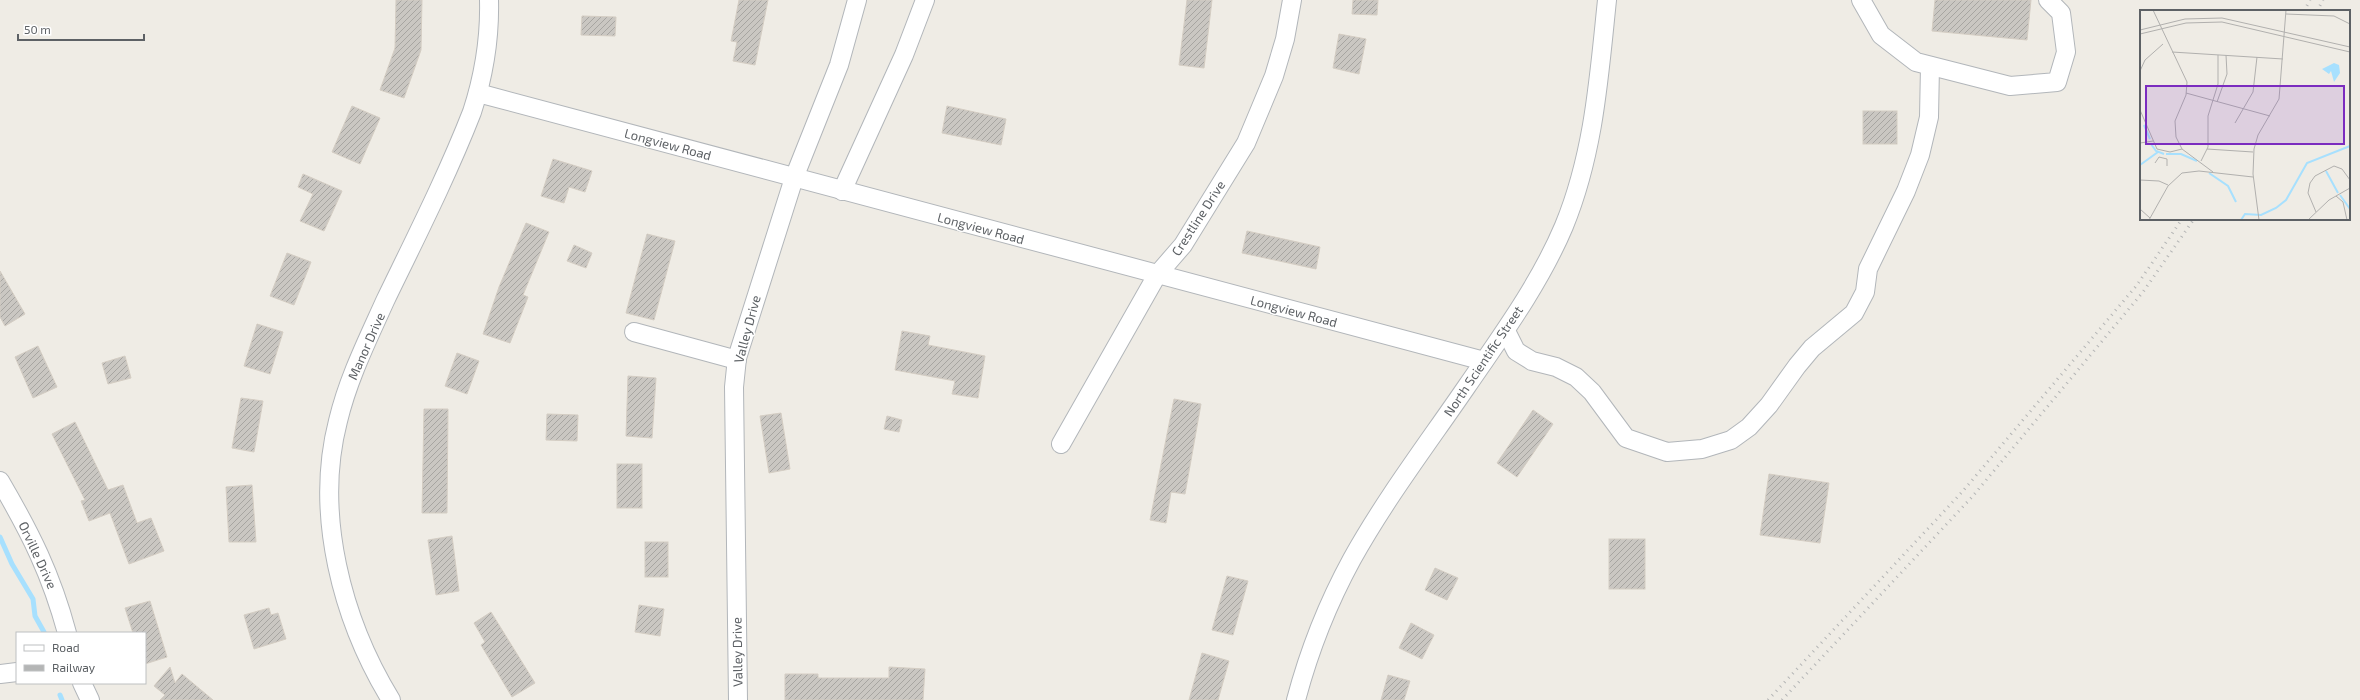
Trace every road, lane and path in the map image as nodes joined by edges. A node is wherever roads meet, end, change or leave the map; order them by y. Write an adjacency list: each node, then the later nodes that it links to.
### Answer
1 (489, 0): 9 (street, Manor Drive)
2 (858, 0): 10 (street, Valley Drive)
3 (925, 0): 11 (street)
4 (1292, 0): 12 (street, Crestline Drive)
5 (1607, 0): 13 (street, North Scientific Street)
6 (2048, 0): 8 (street)
7 (1865, 1): 8 (street)
8 (1930, 66): 13 (street)
9 (478, 93): 10 (street, Longview Road); 24 (street, Manor Drive)
10 (794, 178): 11 (street, Longview Road); 15 (street, Valley Drive)
11 (842, 191): 12 (street, Longview Road)
12 (1157, 274): 16 (street, Longview Road); 17 (street, Crestline Drive)
13 (1506, 330): 16 (street, North Scientific Street)
14 (634, 332): 15 (street)
15 (737, 360): 25 (street, Valley Drive)
16 (1484, 362): 26 (street, North Scientific Street)
17 (1061, 444)
18 (0, 481): 19 (street, Orville Drive)
19 (67, 632)
20 (16, 672): 21 (street)
21 (0, 674)
22 (82, 684): 23 (street)
23 (90, 700)
24 (391, 700)
25 (738, 700)
26 (1296, 700)

